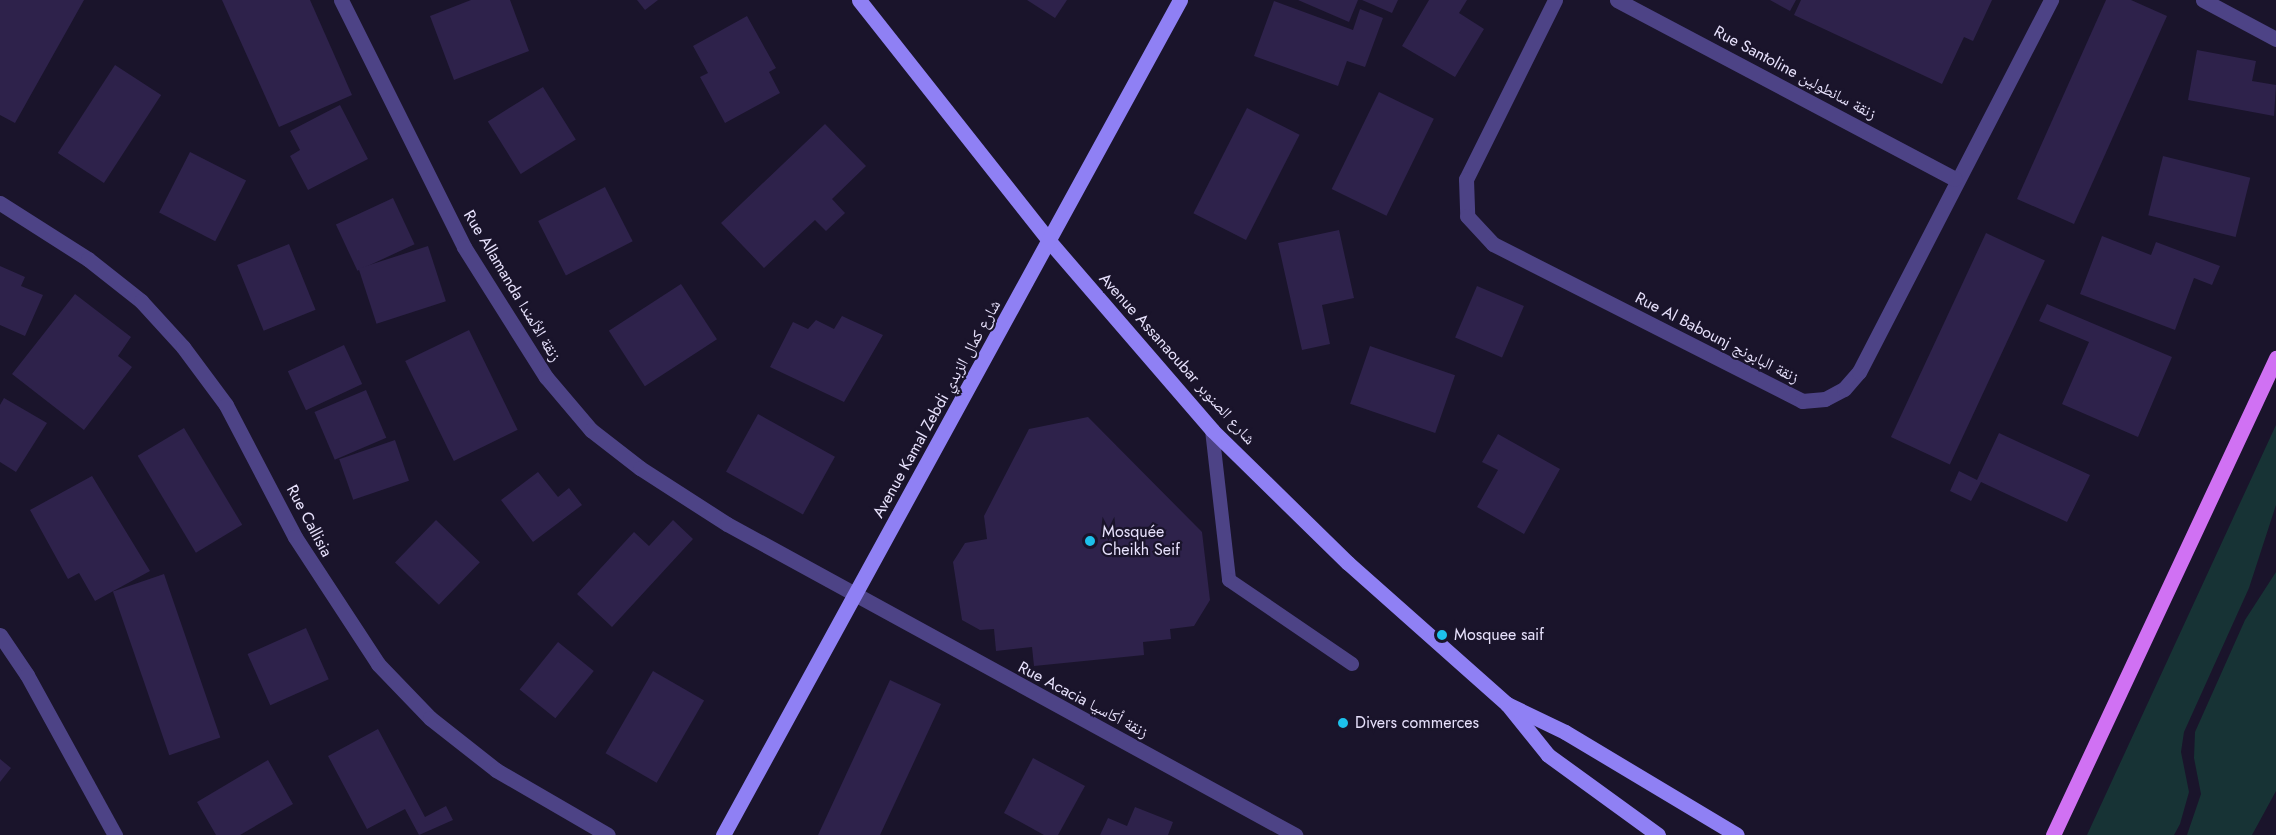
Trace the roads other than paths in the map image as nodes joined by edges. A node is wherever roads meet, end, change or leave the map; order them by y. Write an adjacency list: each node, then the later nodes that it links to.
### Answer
1 (341, 0): 14 (street, Rue Allamanda زنقة الألمندا)
2 (859, 0): 11 (street, Avenue Assanaoubar شارع الصنوبر)
3 (1180, 0): 11 (street, Avenue Kamal Zebdi شارع كمال الزبدي)
4 (1555, 0): 9 (street, Rue Al Babounj زنقة البابونج)
5 (1617, 0): 9 (street, Rue Santoline زنقة سانطولين)
6 (2051, 0): 9 (street, Rue Al Babounj زنقة البابونج)
7 (2203, 0): 8 (street)
8 (2276, 39)
9 (1955, 179)
10 (0, 203): 19 (street, Rue Callisia)
11 (1049, 241): 13 (street, Avenue Assanaoubar شارع الصنوبر); 14 (street, Avenue Kamal Zebdi شارع كمال الزبدي)
12 (2276, 358): 24 (main road)
13 (1212, 430): 16 (lane); 17 (street, Avenue Assanaoubar شارع الصنوبر)
14 (854, 596): 20 (street, Avenue Kamal Zebdi شارع كمال الزبدي); 21 (street, Rue Acacia زنقة أكاسيا)
15 (0, 635): 18 (street)
16 (1352, 664)
17 (1507, 704): 22 (street, Avenue Assanaoubar شارع الصنوبر); 23 (street, Avenue Assanaoubar شارع الصنوبر)
18 (115, 835)
19 (608, 835)
20 (723, 835)
21 (1295, 835)
22 (1658, 835)
23 (1737, 835)
24 (2054, 835)

